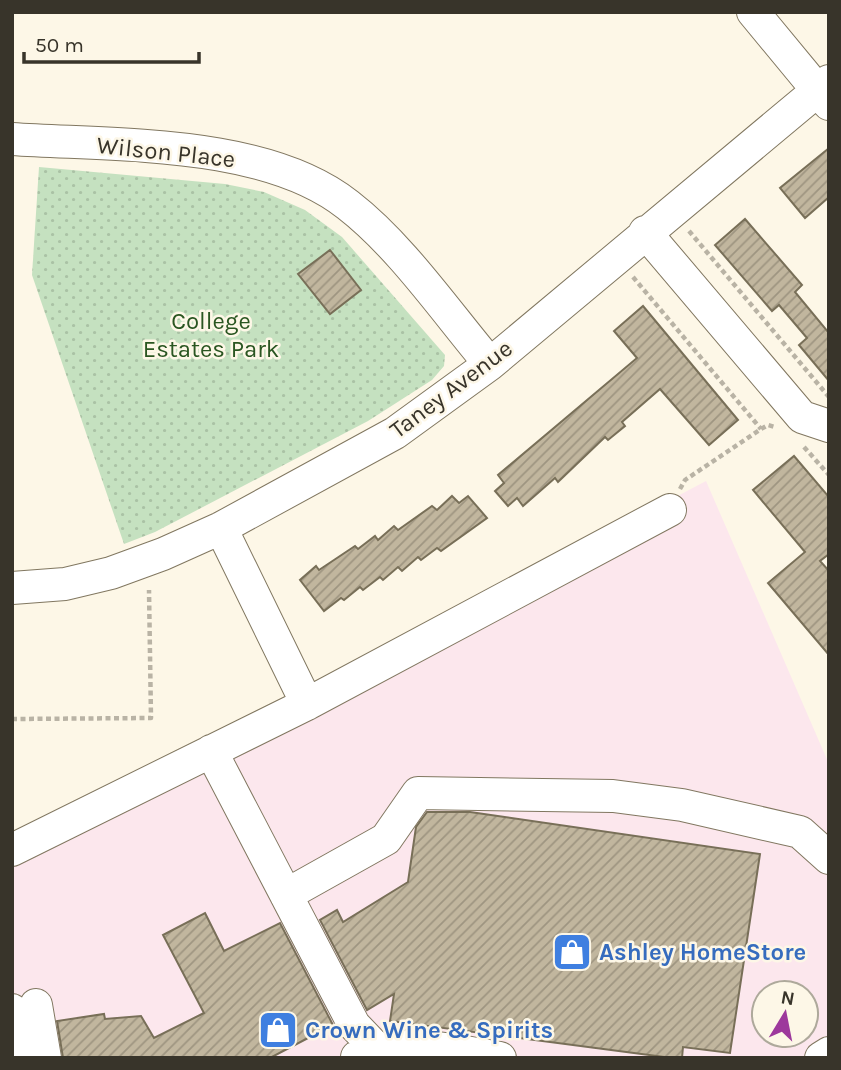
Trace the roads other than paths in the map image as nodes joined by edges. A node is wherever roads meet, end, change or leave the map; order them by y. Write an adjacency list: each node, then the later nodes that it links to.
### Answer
1 (753, 12): 2 (street)
2 (825, 92): 4 (street, Taney Avenue)
3 (12, 139): 5 (street, Wilson Place)
4 (645, 232): 5 (street, Taney Avenue); 6 (street)
5 (490, 364): 8 (street, Taney Avenue)
6 (829, 426)
7 (670, 510): 10 (street)
8 (221, 528): 9 (street, Taney Avenue); 10 (street)
9 (12, 588)
10 (307, 704): 11 (street)
11 (211, 751): 12 (street); 14 (street)
12 (12, 849)
13 (829, 858): 14 (street)
14 (286, 895): 16 (street)
15 (24, 1008): 18 (street); 19 (street)
16 (366, 1053): 20 (street)
17 (829, 1053): 21 (street)
18 (19, 1058)
19 (45, 1058)
20 (500, 1058)
21 (821, 1058)

